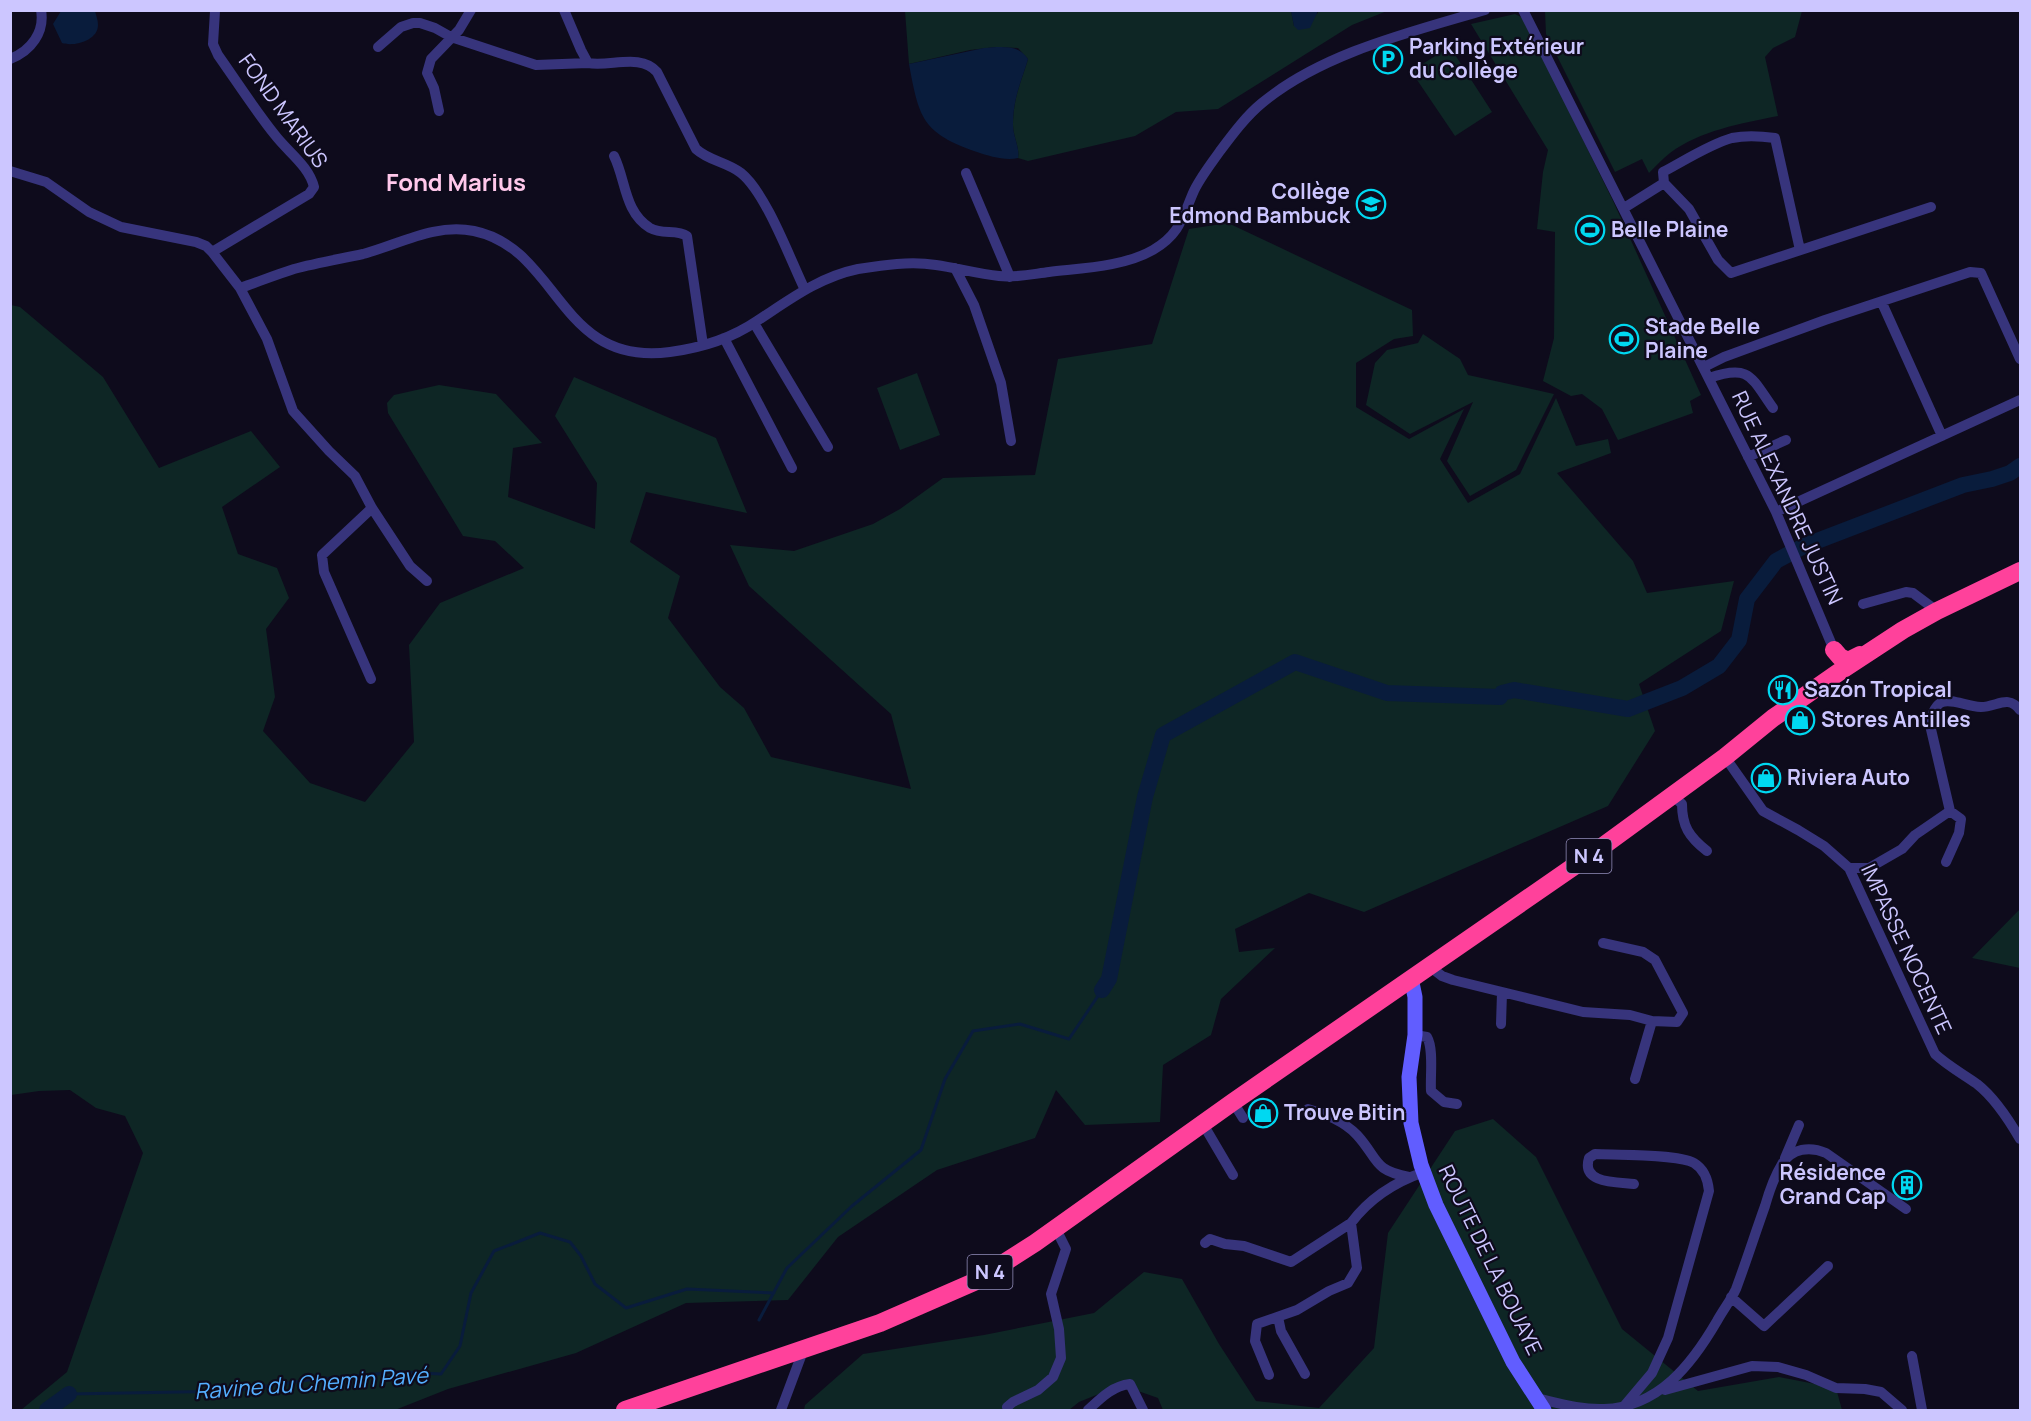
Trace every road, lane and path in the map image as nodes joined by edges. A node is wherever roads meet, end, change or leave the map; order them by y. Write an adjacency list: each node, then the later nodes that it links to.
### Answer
1 (41, 10): 9 (street)
2 (471, 10): 7 (street)
3 (564, 10): 10 (street)
4 (1485, 10): 21 (street)
5 (1523, 10): 17 (street, RUE ALEXANDRE JUSTIN)
6 (215, 11): 19 (street, FOND MARIUS)
7 (451, 37): 8 (street); 10 (street); 11 (street)
8 (378, 47)
9 (10, 58)
10 (588, 63): 23 (street)
11 (439, 111)
12 (614, 156): 27 (street)
13 (10, 171): 19 (street)
14 (966, 173): 21 (street)
15 (1664, 183): 17 (street); 18 (street); 18 (street)
16 (1931, 207): 18 (street)
17 (1624, 208): 30 (street, RUE ALEXANDRE JUSTIN)
18 (1800, 250)
19 (212, 252): 22 (street)
20 (955, 268): 21 (street); 23 (street); 37 (street)
21 (1010, 277)
22 (240, 288): 27 (street); 41 (street)
23 (805, 290): 25 (street)
24 (1882, 303): 28 (street); 29 (street); 35 (street)
25 (754, 323): 26 (street); 38 (street)
26 (724, 338): 27 (street); 40 (street)
27 (703, 345)
28 (1742, 350): 30 (street); 31 (street)
29 (2020, 359)
30 (1704, 367): 32 (street, RUE ALEXANDRE JUSTIN)
31 (1746, 375): 32 (street); 34 (street)
32 (1709, 378): 39 (street, RUE ALEXANDRE JUSTIN)
33 (2020, 400): 35 (street)
34 (1773, 408)
35 (1942, 436): 42 (street)
36 (1786, 440): 39 (street)
37 (1011, 441)
38 (828, 447)
39 (1748, 457): 42 (street, RUE ALEXANDRE JUSTIN)
40 (792, 468)
41 (372, 508): 45 (street); 50 (street)
42 (1776, 512): 49 (street, RUE ALEXANDRE JUSTIN)
43 (2020, 571): 47 (highway, N 4)
44 (2020, 576): 53 (highway, N 4)
45 (427, 581)
46 (1863, 604): 47 (street)
47 (1937, 611): 48 (highway, N 4)
48 (1882, 643): 49 (highway); 51 (highway, N 4)
49 (1834, 650): 51 (highway)
50 (372, 679)
51 (1819, 686): 53 (highway, N 4)
52 (2020, 710): 56 (street)
53 (1744, 741): 54 (highway, N 4)
54 (1725, 758): 55 (highway, N 4); 59 (street, IMPASSE NOCENTE)
55 (1672, 795): 57 (street); 61 (highway, N 4)
56 (1950, 811): 58 (street); 59 (street)
57 (1707, 851)
58 (1946, 862)
59 (1849, 868): 72 (street, IMPASSE NOCENTE)
60 (1603, 943): 64 (street)
61 (1430, 966): 62 (highway, N 4); 63 (street)
62 (1412, 978): 66 (main road, ROUTE DE LA BOUAYE); 70 (highway, N 4)
63 (1502, 993): 64 (street); 65 (street)
64 (1652, 1021): 67 (street)
65 (1501, 1024)
66 (1415, 1035): 68 (street); 74 (main road, ROUTE DE LA BOUAYE)
67 (1635, 1079)
68 (1457, 1104)
69 (1308, 1109): 76 (street)
70 (1203, 1124): 75 (street); 80 (highway, N 4)
71 (1799, 1125): 73 (street)
72 (2020, 1139)
73 (1782, 1165): 78 (street); 83 (street)
74 (1424, 1172): 76 (street); 90 (main road, ROUTE DE LA BOUAYE)
75 (1233, 1175)
76 (1409, 1177): 79 (street)
77 (1634, 1185): 91 (street)
78 (1906, 1209)
79 (1351, 1223): 81 (street); 84 (street)
80 (1056, 1228): 85 (highway, N 4); 94 (street)
81 (1205, 1243)
82 (1828, 1266): 83 (street)
83 (1731, 1297): 89 (street)
84 (1278, 1317): 87 (street); 88 (street)
85 (803, 1351): 92 (highway, N 4); 93 (street)
86 (1912, 1356): 98 (street)
87 (1305, 1374)
88 (1269, 1375)
89 (1661, 1390): 91 (street); 97 (street)
90 (1540, 1404): 91 (street)
91 (1625, 1405)
92 (625, 1410)
93 (781, 1410)
94 (1008, 1410)
95 (1088, 1410): 96 (street)
96 (1143, 1410)
97 (1902, 1410)
98 (1922, 1410)

